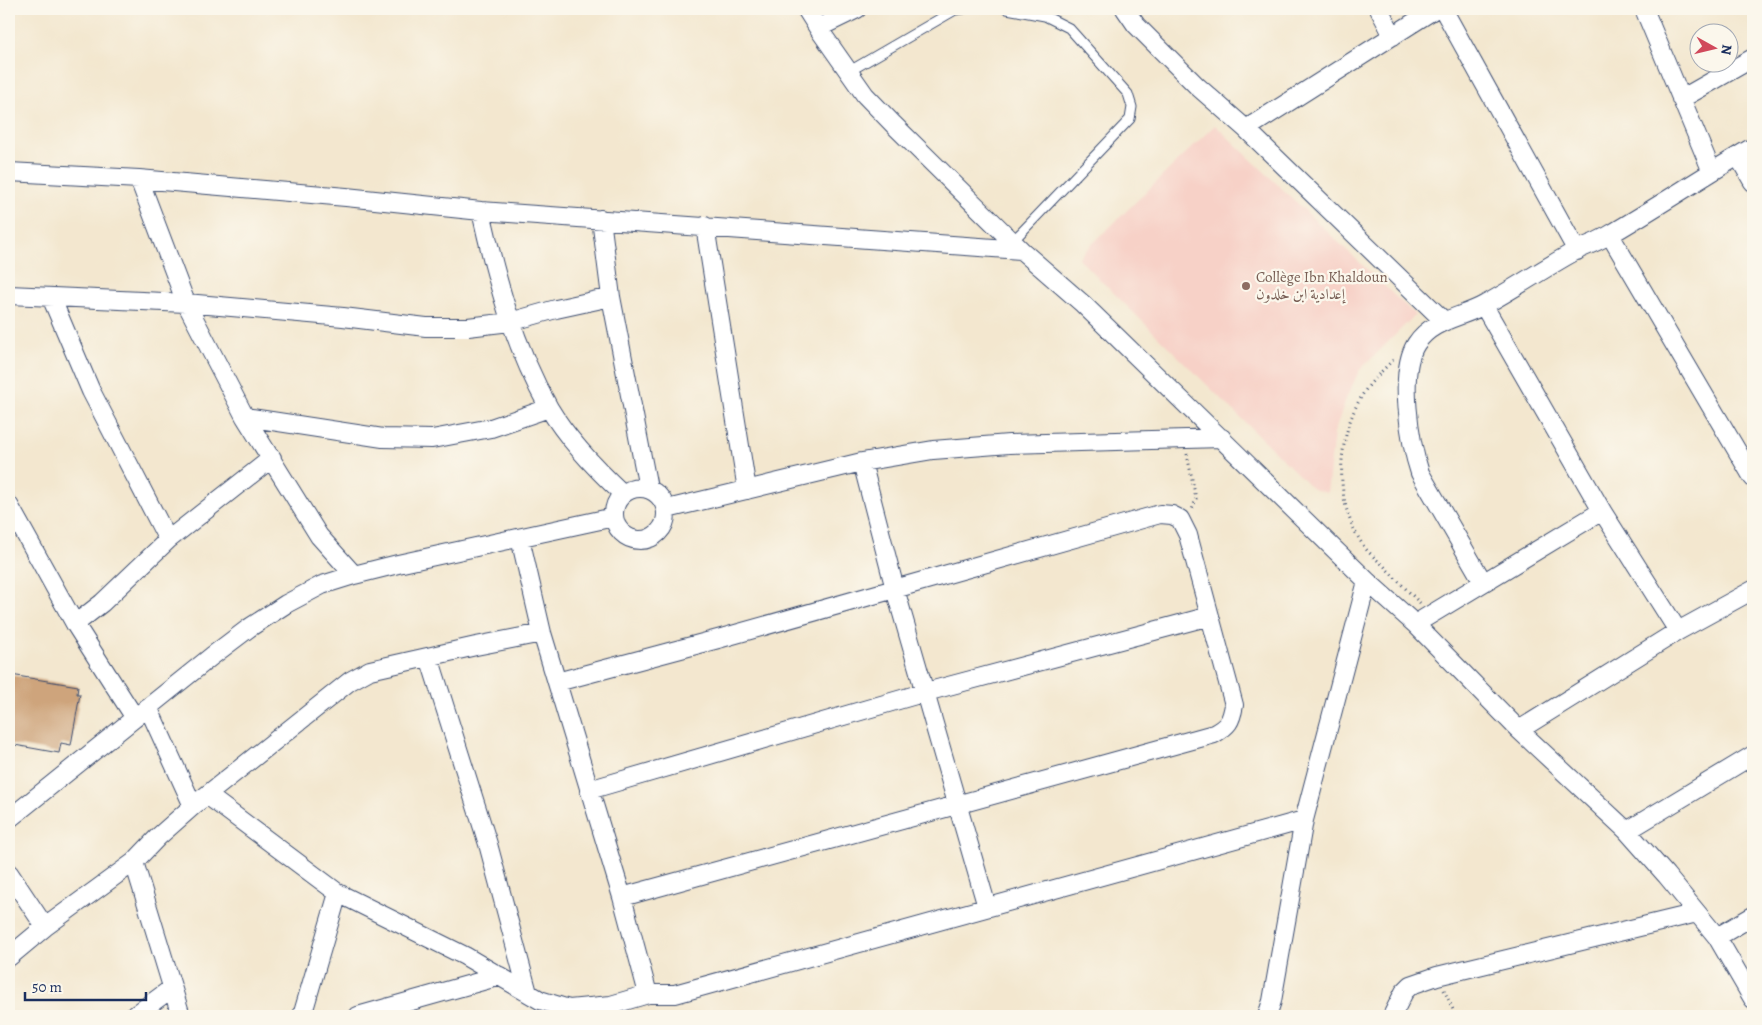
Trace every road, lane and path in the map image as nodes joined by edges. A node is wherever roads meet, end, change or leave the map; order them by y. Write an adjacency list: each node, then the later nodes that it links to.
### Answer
1 (806, 9): 10 (street)
2 (857, 9): 10 (street)
3 (963, 9): 13 (lane)
4 (1006, 9): 26 (lane)
5 (1125, 9): 15 (street)
6 (1379, 9): 11 (street)
7 (1434, 9): 11 (street)
8 (1443, 9): 27 (street)
9 (1644, 9): 14 (street)
10 (818, 28): 13 (street)
11 (1392, 36): 15 (street)
12 (1753, 58): 14 (street)
13 (848, 72): 26 (street)
14 (1681, 99): 19 (street)
15 (1246, 129): 33 (street)
16 (1753, 148): 17 (street)
17 (1738, 156): 19 (street); 21 (street)
18 (9, 172): 20 (street)
19 (1712, 172): 25 (street)
20 (139, 180): 22 (street); 31 (street)
21 (1753, 182)
22 (481, 210): 23 (street); 34 (street)
23 (600, 219): 24 (street); 30 (street)
24 (705, 226): 26 (street); 44 (street)
25 (1610, 235): 27 (street); 42 (street)
26 (1017, 245): 38 (street)
27 (1577, 250): 32 (street)
28 (9, 295): 29 (street)
29 (51, 297): 31 (street); 52 (street)
30 (611, 297): 34 (street); 43 (street)
31 (186, 303): 34 (street); 37 (street)
32 (1484, 306): 33 (street); 48 (street)
33 (1444, 321): 35 (street)
34 (510, 322): 36 (street)
35 (1414, 347): 55 (street); 58 (path)
36 (550, 408): 37 (street); 45 (street)
37 (245, 417): 40 (street)
38 (1222, 438): 39 (street); 54 (street)
39 (1183, 439): 41 (street); 50 (path)
40 (272, 458): 52 (street); 53 (street)
41 (862, 462): 44 (street); 56 (street)
42 (1753, 478)
43 (648, 488): 45 (street); 47 (street)
44 (748, 490): 47 (street)
45 (623, 494): 49 (street)
46 (9, 505): 60 (street)
47 (667, 509): 49 (street)
48 (1602, 511): 55 (street); 62 (street)
49 (614, 517): 51 (street)
50 (1180, 519): 56 (street); 59 (street)
51 (520, 538): 53 (street); 63 (street)
52 (168, 540): 60 (street)
53 (354, 575): 67 (street)
54 (1367, 580): 61 (street); 75 (street)
55 (1484, 582): 58 (street)
56 (895, 589): 65 (street); 66 (street)
57 (1753, 590): 62 (street)
58 (1432, 614): 61 (street)
59 (1210, 616): 66 (street); 72 (street)
60 (75, 624): 67 (street)
61 (1415, 624): 68 (street)
62 (1678, 631): 68 (street)
63 (542, 633): 64 (street); 65 (street)
64 (429, 657): 71 (street); 90 (street)
65 (557, 682): 70 (street)
66 (926, 692): 70 (street); 72 (street)
67 (142, 712): 73 (street); 74 (street)
68 (1519, 730): 76 (street)
69 (1753, 755): 76 (street)
70 (589, 790): 80 (street)
71 (207, 795): 73 (street); 79 (street)
72 (958, 805): 80 (street); 81 (street)
73 (193, 806): 77 (street)
74 (9, 819)
75 (1304, 820): 81 (street); 97 (street)
76 (1627, 831): 82 (street)
77 (134, 862): 84 (street); 89 (street)
78 (9, 873): 84 (street)
79 (338, 893): 87 (street); 95 (street)
80 (622, 897): 91 (street)
81 (987, 907): 91 (street)
82 (1697, 913): 85 (street); 88 (street)
83 (1753, 916): 85 (street)
84 (45, 927): 86 (street)
85 (1717, 937): 92 (street)
86 (9, 957)
87 (500, 976): 90 (street); 96 (street)
88 (1437, 976): 98 (street); 99 (path)
89 (172, 988): 93 (street); 94 (street)
90 (528, 993): 91 (street)
91 (648, 994)
92 (1753, 999)
93 (134, 1016)
94 (181, 1016)
95 (302, 1016)
96 (358, 1016)
97 (1267, 1016)
98 (1392, 1016)
99 (1456, 1016)

